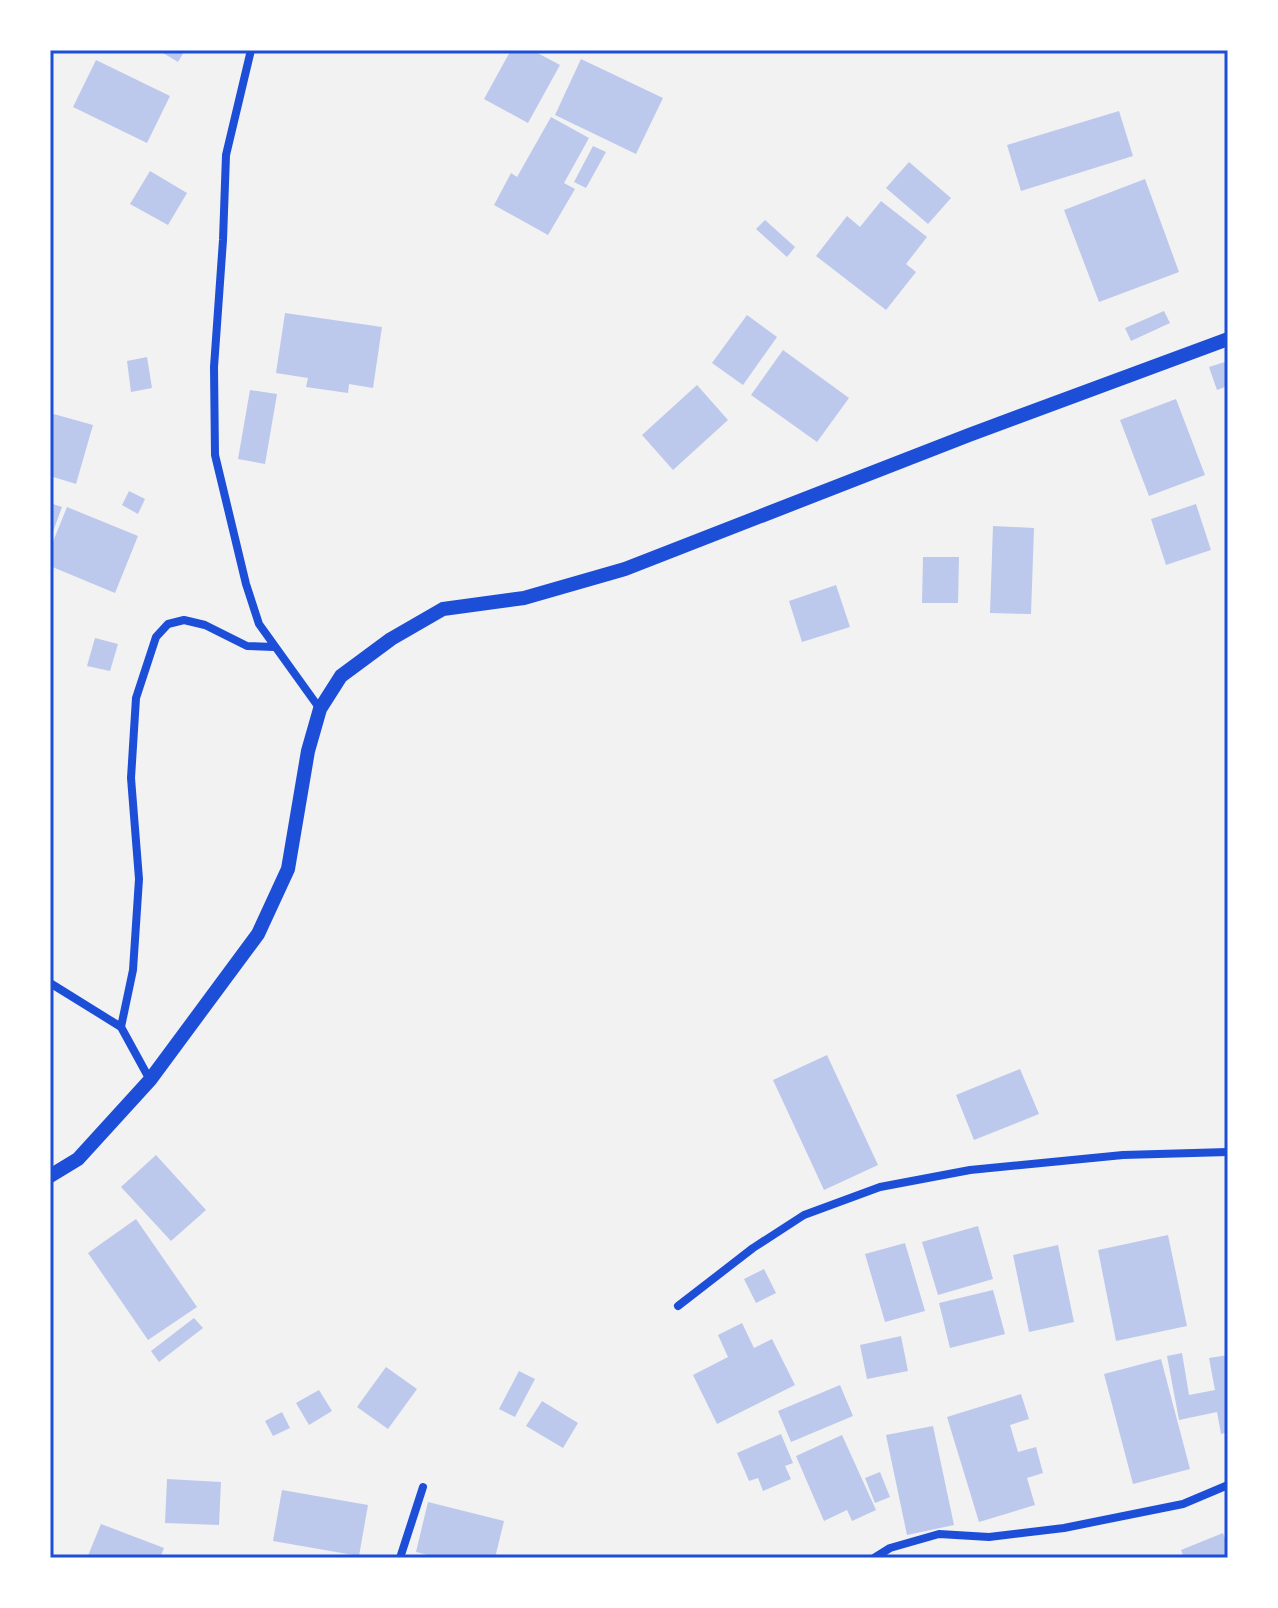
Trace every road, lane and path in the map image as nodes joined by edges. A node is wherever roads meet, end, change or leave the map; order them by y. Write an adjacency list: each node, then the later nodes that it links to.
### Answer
1 (251, 50): 3 (street)
2 (1228, 339): 4 (street)
3 (274, 647): 4 (street); 6 (street)
4 (320, 709): 7 (street)
5 (50, 983): 6 (street)
6 (121, 1027): 7 (street)
7 (150, 1080): 9 (street)
8 (1228, 1152): 10 (street)
9 (50, 1176)
10 (678, 1306)
11 (1228, 1485): 14 (street)
12 (423, 1487): 13 (street)
13 (400, 1558)
14 (874, 1558)

